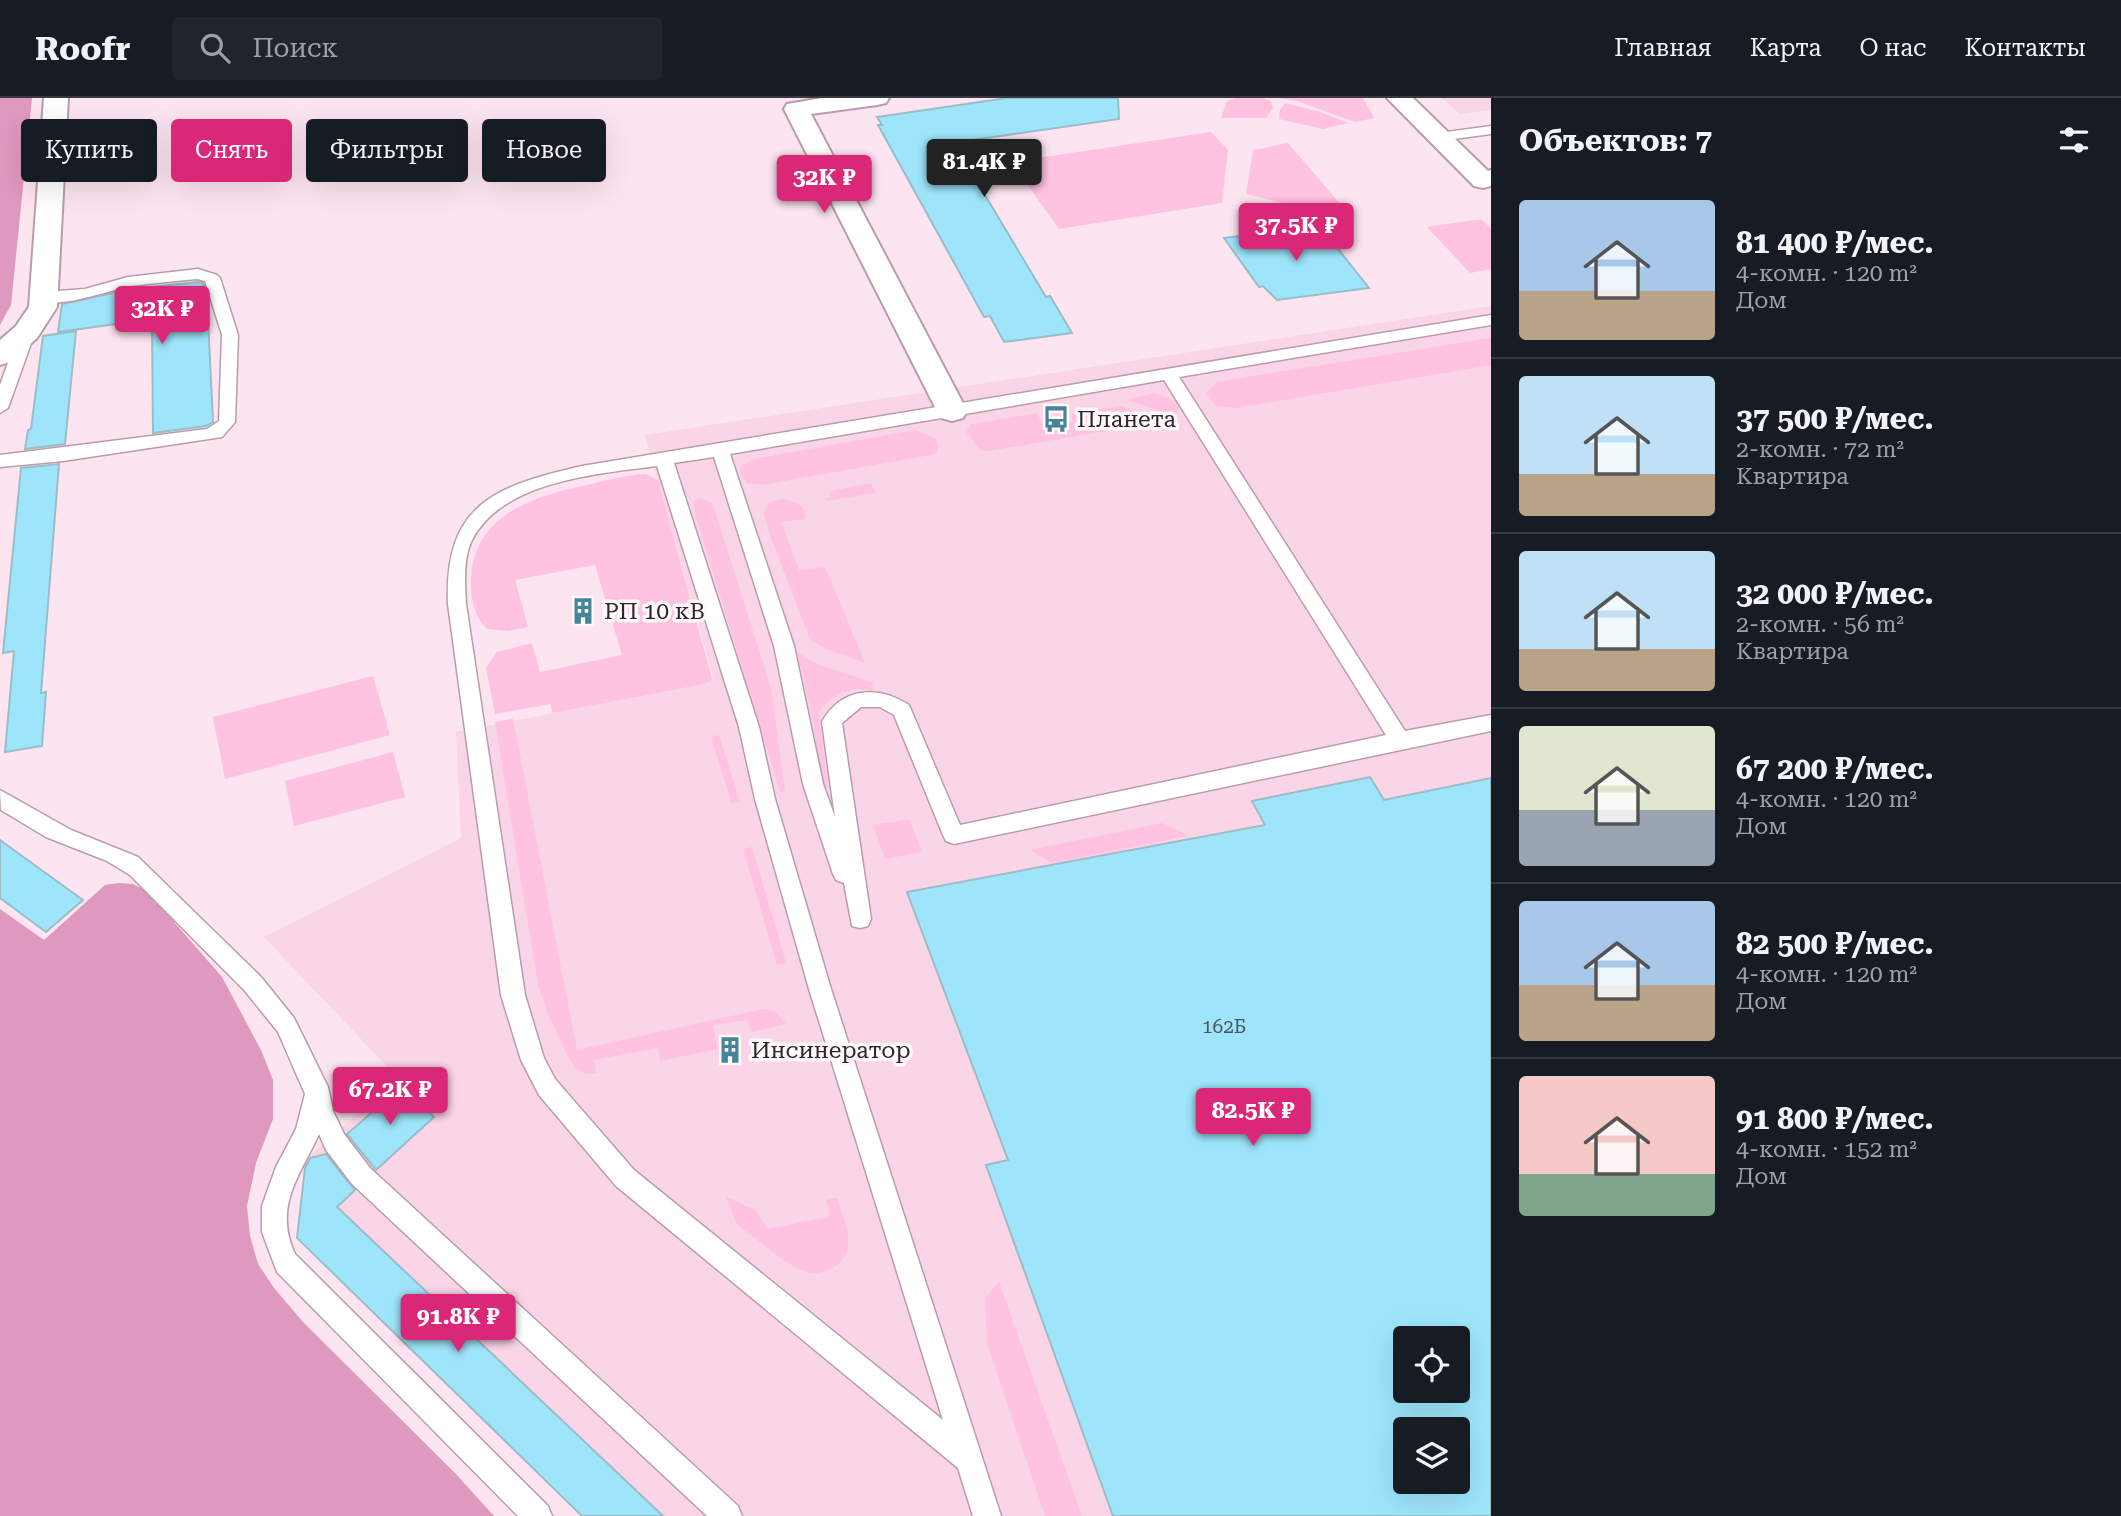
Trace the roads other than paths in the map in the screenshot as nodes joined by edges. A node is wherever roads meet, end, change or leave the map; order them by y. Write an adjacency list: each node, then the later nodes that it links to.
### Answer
1 (56, 98): 7 (street)
2 (877, 98): 13 (street)
3 (1399, 98): 5 (street)
4 (1491, 130): 5 (lane)
5 (1439, 138): 6 (street)
6 (1491, 178)
7 (44, 297): 9 (street); 16 (lane)
8 (1491, 320): 11 (lane)
9 (27, 332): 10 (street); 12 (lane)
10 (0, 356)
11 (1167, 372): 13 (lane); 18 (lane)
12 (0, 408)
13 (953, 411): 14 (lane)
14 (720, 450): 15 (lane); 18 (lane)
15 (664, 459): 21 (lane); 21 (lane)
16 (0, 461)
17 (1491, 723): 18 (lane)
18 (1400, 740)
19 (0, 798): 20 (lane)
20 (316, 1087): 22 (lane); 23 (lane)
21 (969, 1459): 24 (lane)
22 (538, 1516)
23 (728, 1516)
24 (987, 1516)

